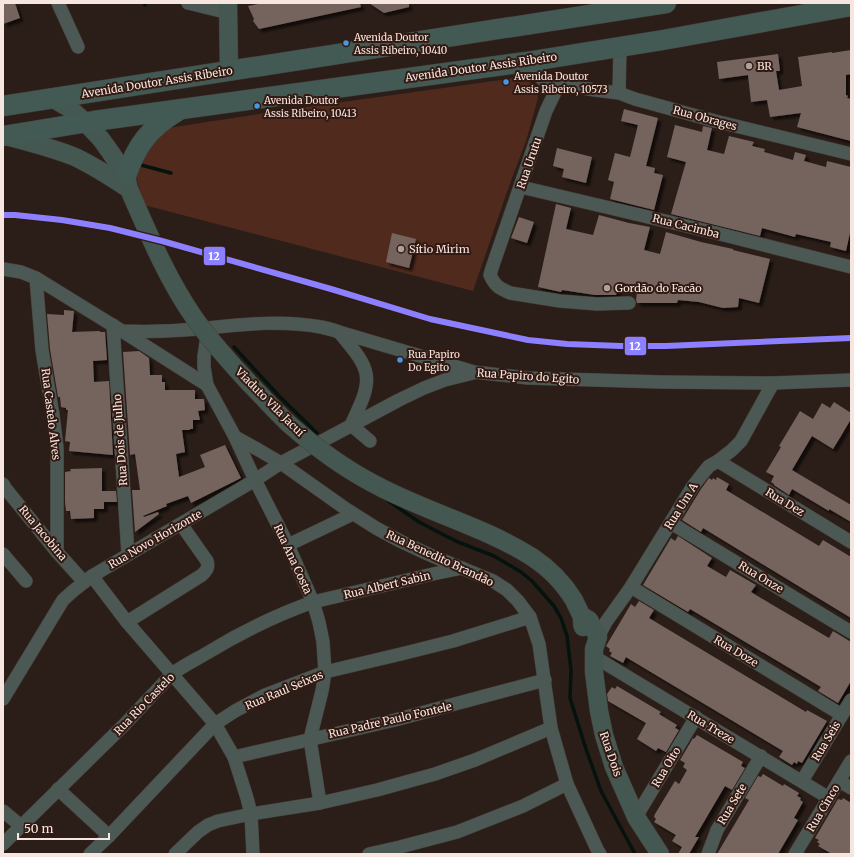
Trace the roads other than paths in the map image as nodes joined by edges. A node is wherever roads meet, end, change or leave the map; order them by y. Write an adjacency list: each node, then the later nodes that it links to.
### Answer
1 (58, 3): 7 (street)
2 (188, 3): 6 (street)
3 (666, 3): 5 (main road, Avenida Doutor Assis Ribeiro)
4 (851, 6): 8 (main road, Avenida Doutor Assis Ribeiro)
5 (612, 7): 10 (main road, Avenida Doutor Assis Ribeiro)
6 (228, 8): 10 (street)
7 (78, 47)
8 (620, 47): 9 (main road, Avenida Doutor Assis Ribeiro); 12 (street)
9 (526, 62): 11 (street); 13 (main road, Avenida Doutor Assis Ribeiro)
10 (229, 71): 13 (main road); 14 (main road, Avenida Doutor Assis Ribeiro)
11 (559, 84): 12 (street, Rua Obrages); 20 (street, Rua Urutu)
12 (619, 92): 19 (street, Rua Obrages)
13 (265, 97): 16 (main road, Avenida Doutor Assis Ribeiro)
14 (52, 98): 15 (main road, Avenida Doutor Assis Ribeiro); 17 (street, Avenida Doutor Assis Ribeiro)
15 (3, 106)
16 (182, 109): 17 (main road, Avenida Doutor Assis Ribeiro); 21 (main road)
17 (85, 122): 18 (main road, Avenida Doutor Assis Ribeiro); 21 (street, Avenida Doutor Assis Ribeiro)
18 (4, 136): 21 (street, Avenida Doutor Assis Ribeiro)
19 (851, 154)
20 (521, 187): 22 (street, Rua Cacimba); 25 (street, Rua Urutu)
21 (130, 190): 56 (street, Viaduto Vila Jacuí, bridge)
22 (851, 267)
23 (3, 269): 24 (street)
24 (36, 278): 26 (street); 45 (street, Rua Castelo Alves)
25 (629, 303)
26 (117, 328): 27 (street, Rua Papiro do Egito); 32 (street); 47 (street, Rua Dois de Julho)
27 (210, 328): 28 (street, Rua Papiro do Egito); 32 (street, Rua Ana Costa)
28 (339, 332): 29 (street, Rua Papiro do Egito); 33 (street)
29 (474, 372): 31 (street, Rua Papiro do Egito); 33 (street, Rua Novo Horizonte)
30 (851, 380): 31 (street, Rua Papiro do Egito)
31 (774, 383): 36 (street, Rua Um A)
32 (207, 385): 34 (street, Rua Ana Costa)
33 (351, 425): 35 (street); 37 (street, Rua Novo Horizonte)
34 (235, 437): 37 (street, Rua Benedito Brandão); 38 (street, Rua Ana Costa)
35 (370, 441)
36 (718, 461): 41 (street, Rua Um A); 43 (street, Rua Dez)
37 (281, 463): 38 (street, Rua Novo Horizonte); 40 (street, Rua Benedito Brandão)
38 (255, 480): 42 (street, Rua Novo Horizonte); 44 (street, Rua Ana Costa)
39 (3, 484): 45 (street, Rua Jacobina)
40 (353, 514): 44 (street); 48 (street, Rua Benedito Brandão)
41 (671, 523): 51 (street, Rua Um A); 55 (street, Rua Onze)
42 (181, 524): 47 (street, Rua Novo Horizonte); 54 (street)
43 (851, 542)
44 (288, 545): 52 (street, Rua Ana Costa)
45 (57, 552): 49 (street, Rua Jacobina)
46 (3, 554): 50 (street)
47 (128, 554): 49 (street, Rua Novo Horizonte)
48 (462, 568): 52 (street, Rua Albert Sabin); 53 (street, Rua Benedito Brandão)
49 (88, 579): 54 (street, Rua Jacobina); 60 (street, Rua Novo Horizonte)
50 (26, 581)
51 (631, 587): 56 (street, Rua Um A); 62 (street, Rua Doze)
52 (313, 602): 57 (street, Rua Ana Costa); 58 (street, Rua Rio Castelo)
53 (530, 617): 57 (street, Rua Raul Seixas); 59 (street, Rua Benedito Brandão)
54 (127, 622): 58 (street, Rua Jacobina)
55 (851, 632)
56 (595, 646): 63 (street, Rua Treze); 79 (street, Rua Dois)
57 (325, 672): 64 (street, Rua Raul Seixas); 66 (street, Rua Ana Costa)
58 (172, 674): 64 (street, Rua Jacobina); 74 (street, Rua Rio Castelo)
59 (544, 680): 65 (street, Rua Benedito Brandão); 66 (street, Rua Padre Paulo Fontele)
60 (3, 699)
61 (851, 700): 62 (street, Rua Seis)
62 (842, 716): 70 (street, Rua Seis)
63 (696, 717): 67 (street, Rua Treze); 79 (street, Rua Oito)
64 (216, 724): 68 (street, Rua Jacobina); 81 (street, Rua Raul Seixas)
65 (551, 728): 72 (street, Rua Benedito Brandão); 76 (street)
66 (310, 739): 68 (street, Rua Padre Paulo Fontele); 76 (street, Rua Ana Costa)
67 (761, 756): 70 (street, Rua Treze); 90 (street, Rua Sete)
68 (234, 757): 78 (street, Rua Jacobina)
69 (851, 761): 71 (street, Rua Cinco)
70 (802, 781): 75 (street, Rua Treze)
71 (839, 781): 73 (street); 75 (street, Rua Cinco)
72 (567, 784): 83 (street, Rua Benedito Brandão); 88 (street)
73 (851, 788)
74 (58, 789): 80 (street, Rua Rio Castelo); 81 (street)
75 (829, 798): 84 (street, Rua Cinco)
76 (320, 803): 78 (street)
77 (3, 811): 80 (street)
78 (251, 814): 86 (street); 87 (street, Rua Jacobina)
79 (636, 817): 89 (street, Rua Dois)
80 (21, 826): 82 (street, Rua Rio Castelo)
81 (109, 836): 85 (street, Rua Raul Seixas)
82 (3, 844)
83 (595, 852)
84 (801, 852)
85 (90, 854)
86 (175, 854)
87 (254, 854)
88 (369, 854)
89 (660, 854)
90 (708, 854)

